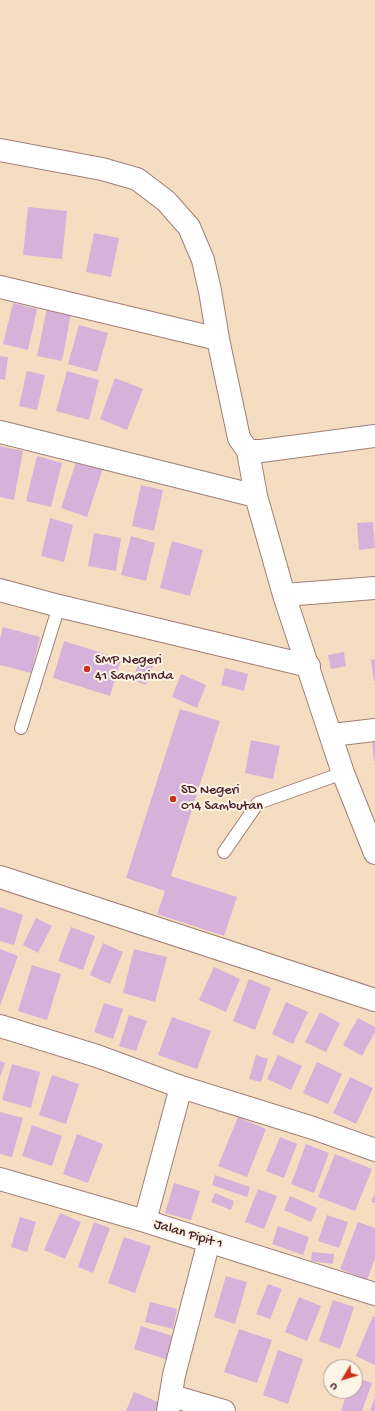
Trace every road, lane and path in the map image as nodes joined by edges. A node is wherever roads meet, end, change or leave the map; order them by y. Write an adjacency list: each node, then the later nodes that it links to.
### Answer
1 (0, 150): 3 (street)
2 (0, 287): 3 (street)
3 (218, 339): 6 (street)
4 (0, 432): 7 (street)
5 (375, 436): 6 (street)
6 (248, 451): 7 (street)
7 (256, 496): 10 (street)
8 (375, 588): 10 (street)
9 (0, 590): 11 (street)
10 (284, 595): 12 (street)
11 (60, 606): 12 (street); 13 (lane)
12 (309, 666): 15 (street)
13 (21, 728)
14 (375, 730): 15 (street)
15 (332, 735): 16 (street)
16 (343, 773): 17 (lane); 18 (street)
17 (224, 852)
18 (375, 852)
19 (0, 877): 20 (street)
20 (375, 1000)
21 (0, 1026): 22 (street)
22 (181, 1087): 23 (street); 25 (street)
23 (375, 1150)
24 (0, 1179): 25 (street, Jalan Pipit 1)
25 (145, 1221): 26 (street, Jalan Pipit 1)
26 (210, 1241): 27 (street, Jalan Pipit 1); 28 (street)
27 (375, 1294)
28 (170, 1403): 29 (street)
29 (224, 1411)

